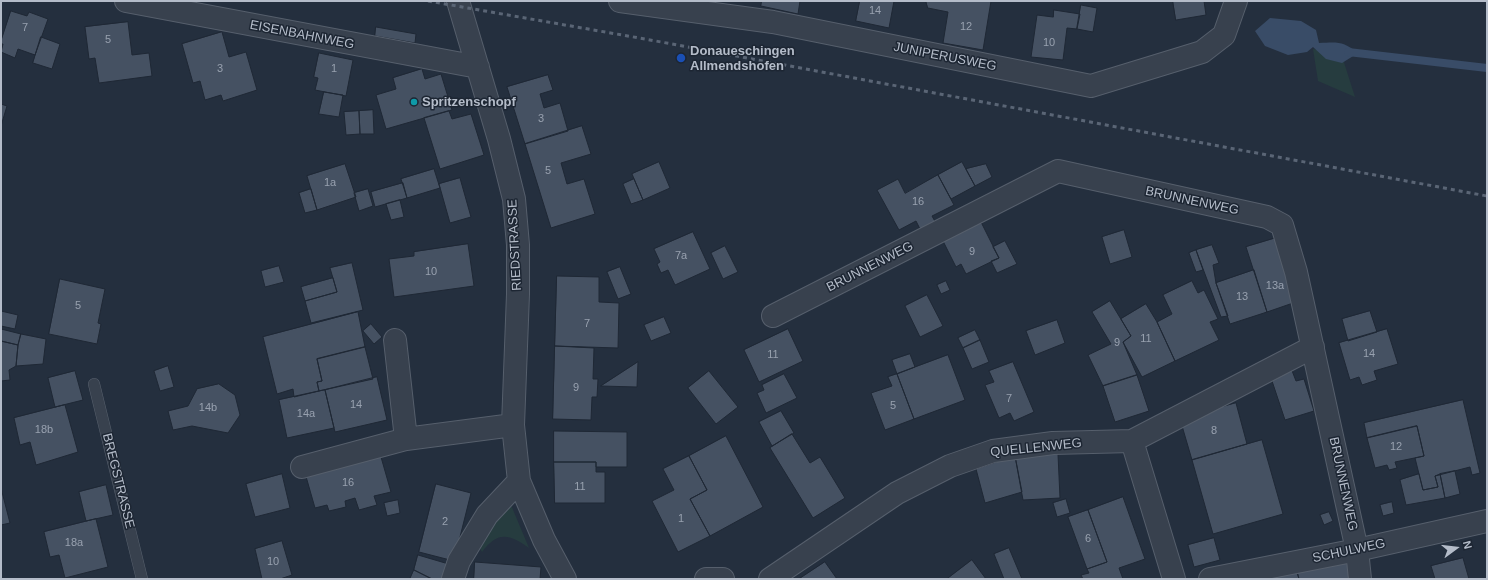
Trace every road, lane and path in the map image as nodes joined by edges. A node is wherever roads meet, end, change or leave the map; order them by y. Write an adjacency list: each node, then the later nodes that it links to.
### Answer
1 (126, 1): 5 (street, EISENBAHNWEG)
2 (458, 1): 5 (street, RIEDSTRASSE)
3 (620, 1): 4 (street, JUNIPERUSWEG)
4 (1236, 1)
5 (478, 67): 10 (street, RIEDSTRASSE)
6 (773, 316): 8 (street, BRUNNENWEG)
7 (395, 340): 11 (street)
8 (1314, 347): 12 (street, QUELLENWEG); 16 (street, BRUNNENWEG)
9 (94, 384): 17 (lane, BREGSTRASSE)
10 (512, 424): 11 (street); 14 (street, RIEDSTRASSE)
11 (406, 440): 13 (street)
12 (1132, 441): 22 (street, QUELLENWEG); 23 (street)
13 (302, 467)
14 (519, 481): 18 (street); 19 (street, RIEDSTRASSE)
15 (1487, 521): 16 (street, SCHULWEG)
16 (1357, 550): 24 (street, SCHULWEG); 25 (street, BRUNNENWEG)
17 (142, 579)
18 (453, 579)
19 (565, 579)
20 (706, 579): 21 (street)
21 (723, 579)
22 (770, 579)
23 (1174, 579)
24 (1210, 579)
25 (1360, 579)

